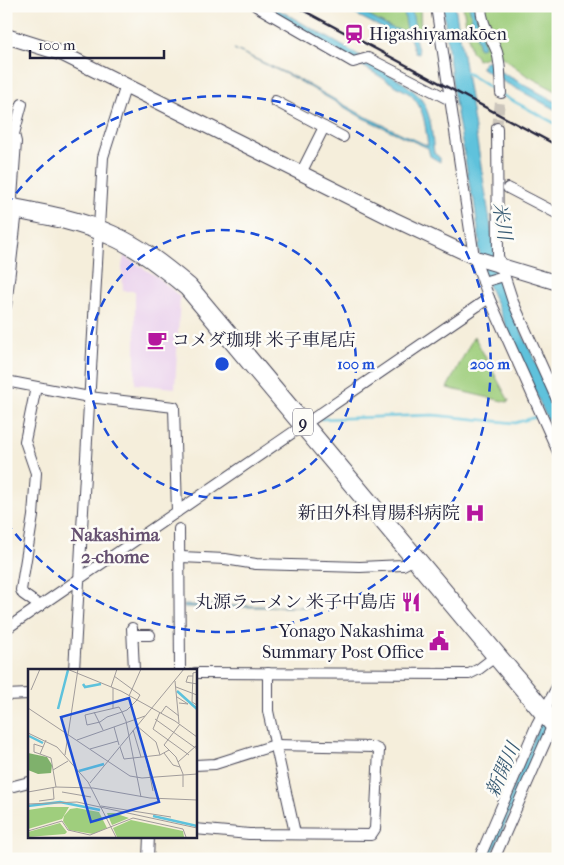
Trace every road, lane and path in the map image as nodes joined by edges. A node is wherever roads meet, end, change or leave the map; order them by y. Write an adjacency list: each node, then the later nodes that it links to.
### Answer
1 (256, 6): 7 (street)
2 (436, 6): 7 (street)
3 (481, 6): 6 (street)
4 (6, 36): 5 (street)
5 (126, 85): 13 (street); 17 (street)
6 (501, 92)
7 (450, 100): 18 (street)
8 (275, 101): 10 (street)
9 (22, 104): 15 (street)
10 (324, 127): 12 (street); 13 (street)
11 (497, 128): 19 (street)
12 (343, 137)
13 (301, 173): 18 (street)
14 (508, 188): 16 (street)
15 (10, 208): 17 (highway, 9); 23 (street)
16 (558, 214)
17 (99, 230): 26 (street); 28 (highway, 9)
18 (477, 258): 19 (street); 20 (street)
19 (501, 270): 20 (street); 21 (street); 27 (street)
20 (484, 281): 22 (street)
21 (558, 283)
22 (489, 298): 28 (street); 29 (street)
23 (6, 306)
24 (6, 381): 25 (street)
25 (36, 387): 26 (street); 35 (street)
26 (89, 397): 30 (street); 34 (street)
27 (558, 402)
28 (306, 426): 30 (street); 33 (highway, 9)
29 (558, 452)
30 (177, 512): 34 (street)
31 (179, 529): 32 (street)
32 (181, 556): 33 (street); 41 (street)
33 (416, 558): 38 (highway, 9)
34 (80, 578): 35 (street); 39 (street)
35 (40, 606): 36 (street)
36 (6, 629)
37 (150, 635): 40 (street)
38 (496, 656): 43 (street); 47 (highway, 9)
39 (74, 669)
40 (134, 669)
41 (180, 669)
42 (196, 673): 43 (street)
43 (268, 673): 48 (street)
44 (558, 685): 47 (street)
45 (28, 694): 46 (street)
46 (6, 695)
47 (552, 719): 56 (street); 57 (street)
48 (274, 745): 49 (street); 53 (street); 53 (street)
49 (196, 765)
50 (28, 782): 51 (street)
51 (6, 788)
52 (196, 829): 53 (street)
53 (295, 833)
54 (149, 838): 55 (street)
55 (148, 859)
56 (479, 859)
57 (494, 859)

